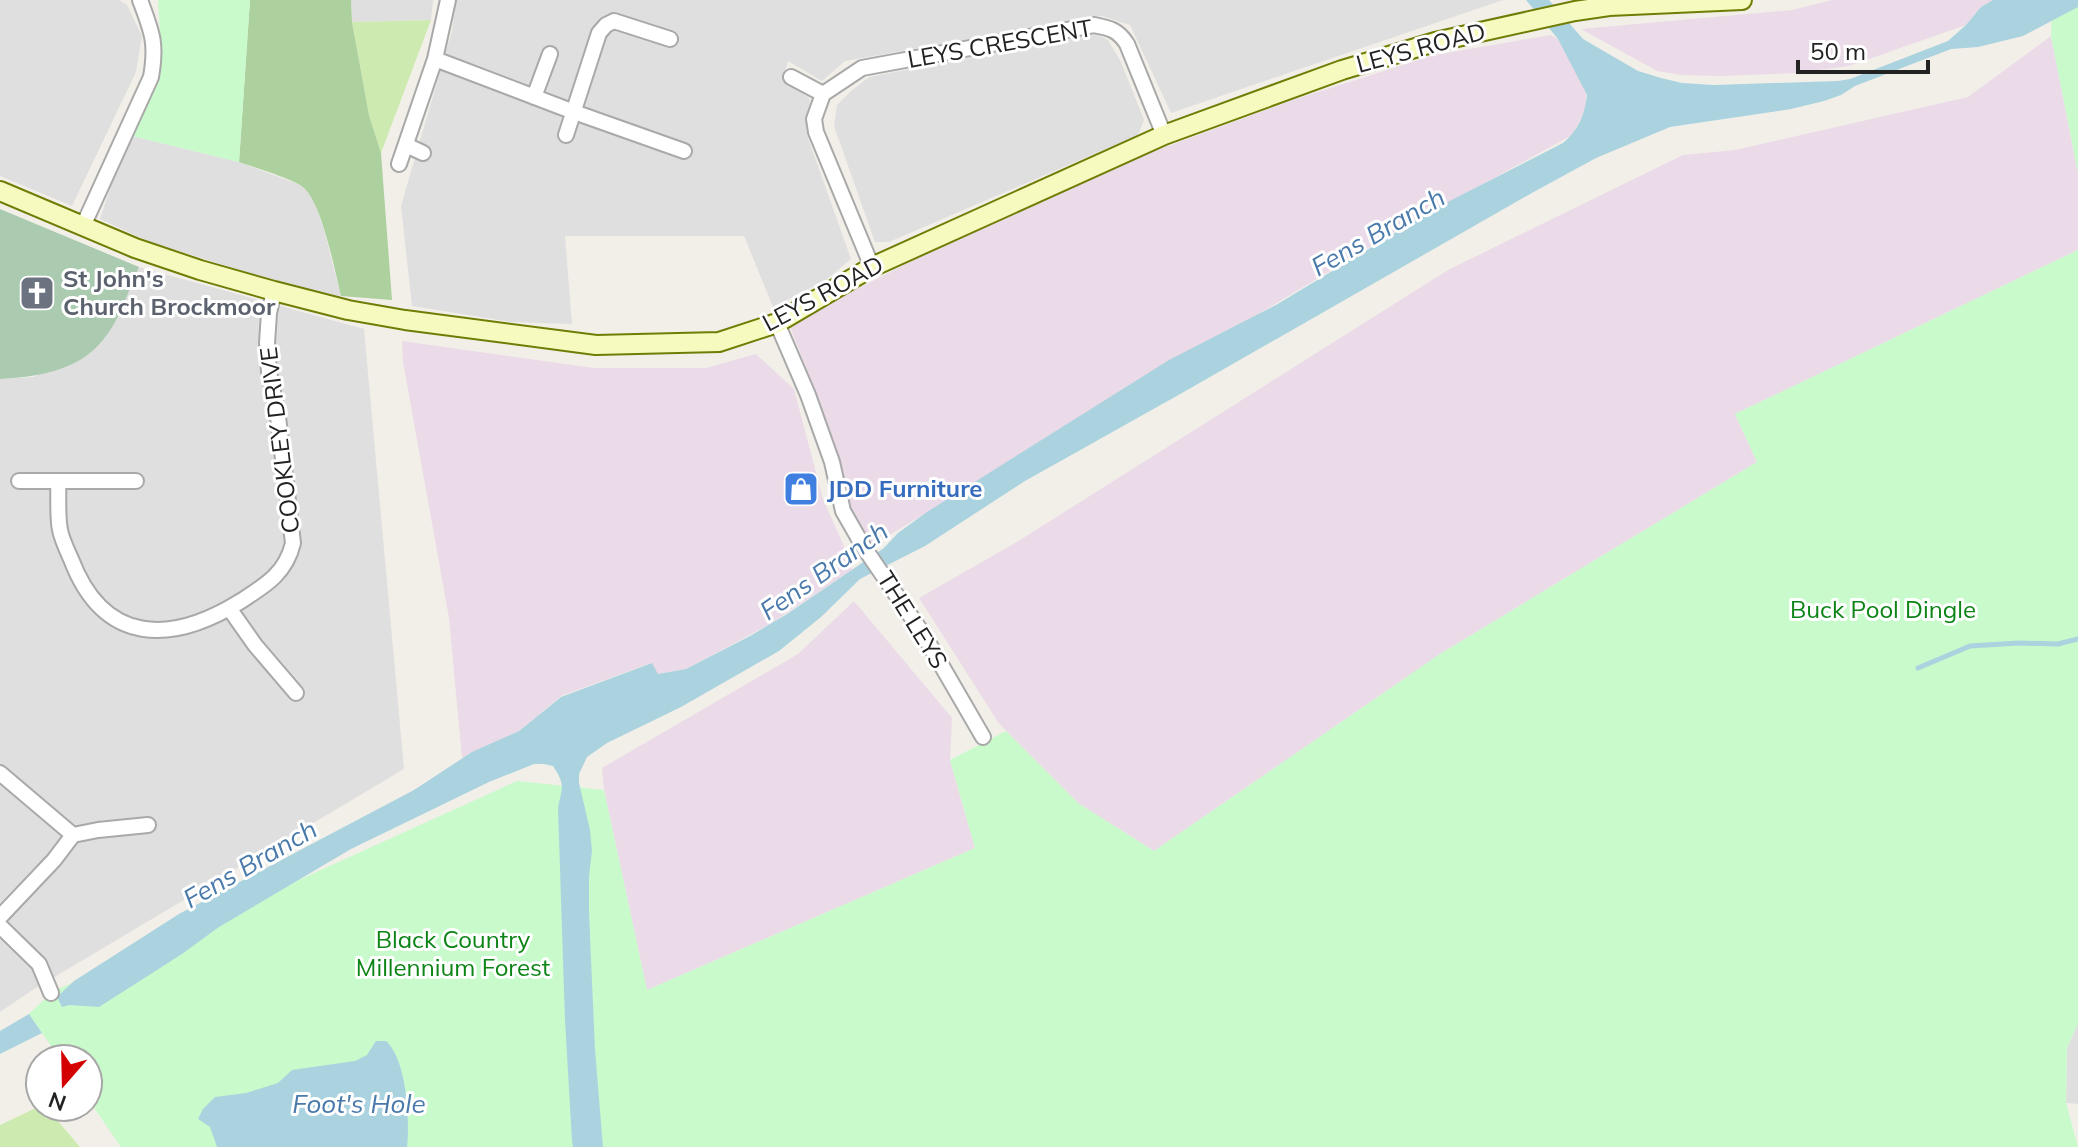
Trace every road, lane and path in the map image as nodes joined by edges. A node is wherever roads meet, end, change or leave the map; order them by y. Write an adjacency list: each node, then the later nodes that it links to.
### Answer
1 (140, 0): 18 (street)
2 (448, 0): 6 (street)
3 (1742, 0): 12 (main road, LEYS ROAD)
4 (670, 39): 10 (street)
5 (550, 54): 9 (street)
6 (435, 59): 9 (street); 13 (street)
7 (791, 77): 8 (street)
8 (823, 94): 12 (street, LEYS CRESCENT); 19 (street)
9 (534, 97): 10 (street)
10 (574, 112): 11 (street); 14 (street)
11 (566, 135)
12 (1164, 135): 19 (main road, LEYS ROAD)
13 (406, 145): 15 (street); 16 (street)
14 (684, 151)
15 (423, 153)
16 (399, 164)
17 (0, 191): 18 (main road, LEYS ROAD)
18 (83, 226): 20 (main road, LEYS ROAD)
19 (872, 267): 21 (main road, LEYS ROAD)
20 (274, 291): 21 (main road, LEYS ROAD); 25 (street, COOKLEY DRIVE)
21 (777, 323): 27 (street, THE LEYS)
22 (19, 481): 23 (street)
23 (58, 481): 24 (street); 25 (street, COOKLEY DRIVE)
24 (136, 481)
25 (229, 608): 26 (street)
26 (296, 693)
27 (983, 737)
28 (0, 773): 30 (street)
29 (148, 825): 30 (street)
30 (73, 835): 31 (street)
31 (0, 917)
32 (0, 926): 33 (street)
33 (51, 993)

